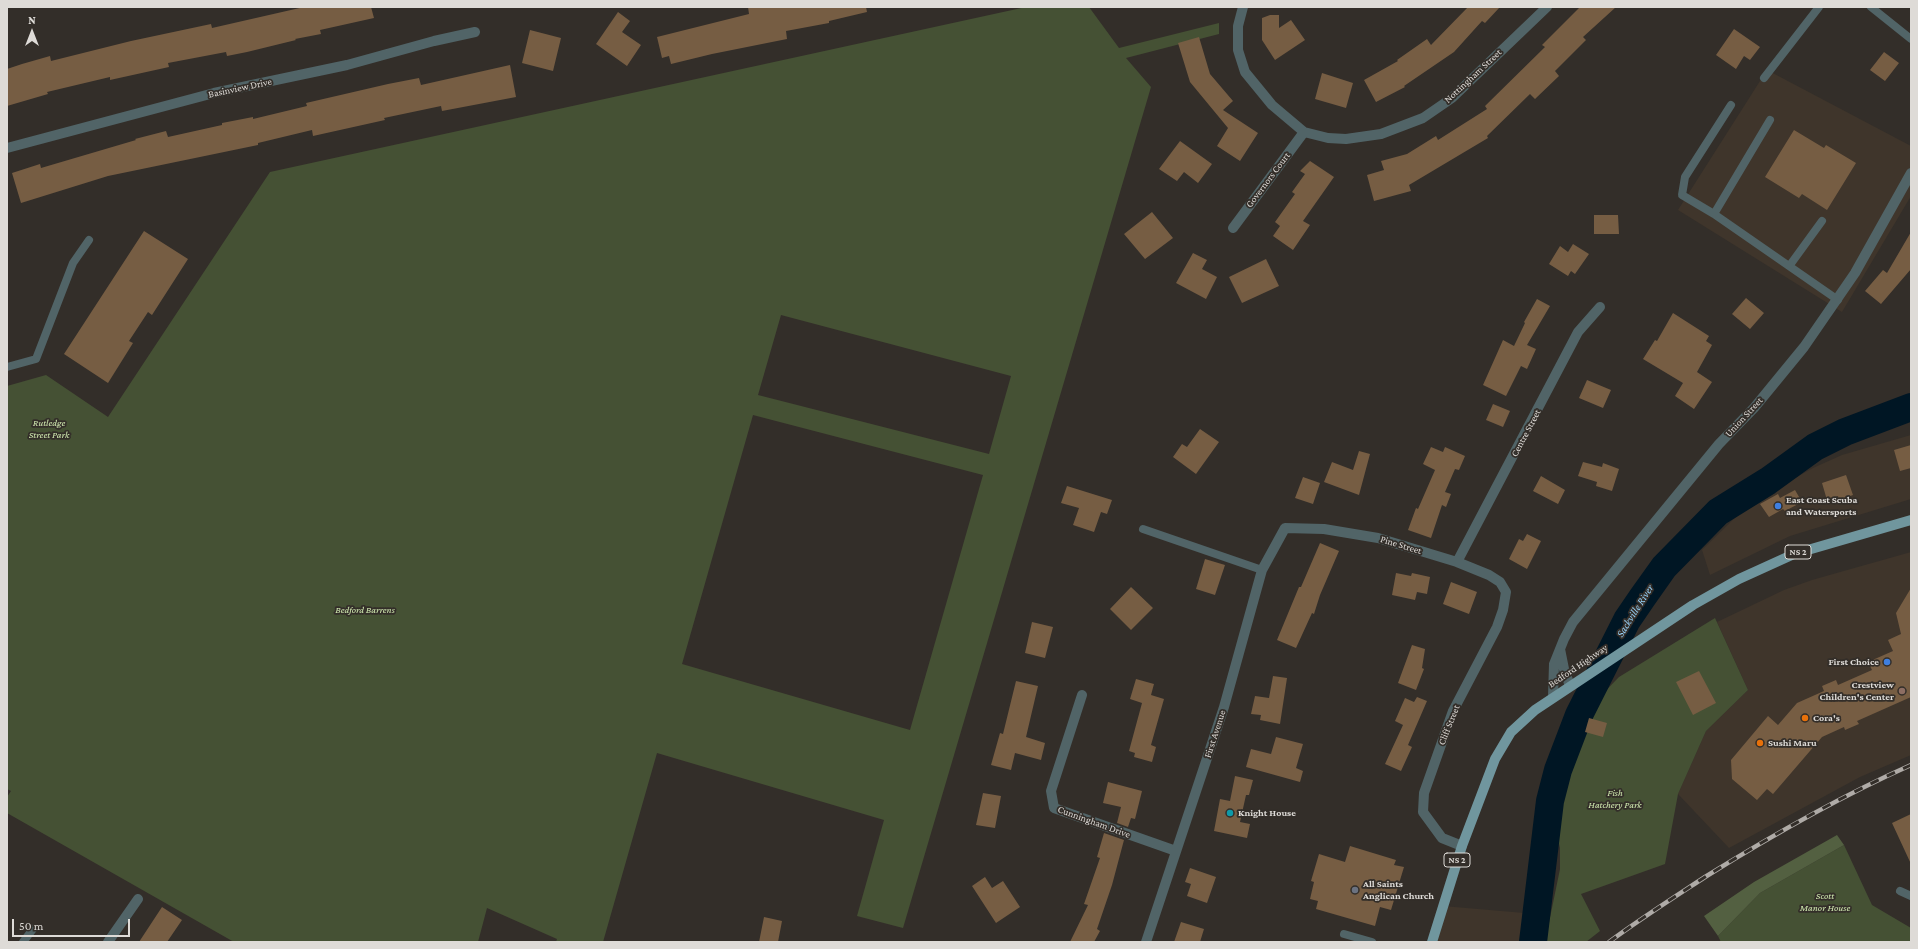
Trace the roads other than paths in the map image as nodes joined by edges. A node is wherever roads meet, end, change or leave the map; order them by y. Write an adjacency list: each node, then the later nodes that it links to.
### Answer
1 (1244, 7): 10 (street, Nottingham Street)
2 (1547, 7): 10 (street, Nottingham Street)
3 (1818, 7): 7 (lane)
4 (1871, 7): 6 (lane)
5 (475, 32): 11 (street, Basinview Drive)
6 (1911, 39)
7 (1764, 78)
8 (1731, 105): 13 (lane)
9 (1770, 120): 13 (lane)
10 (1304, 132): 15 (street, Governors Court)
11 (7, 148)
12 (1911, 173): 18 (street, Union Street)
13 (1714, 214): 17 (lane)
14 (1822, 221): 17 (lane)
15 (1233, 228)
16 (89, 240): 20 (lane)
17 (1790, 265): 18 (lane)
18 (1838, 300): 27 (street, Union Street)
19 (1600, 307): 24 (street, Centre Street)
20 (7, 367)
21 (1911, 520): 28 (main road, Bedford Highway / NS 2)
22 (1285, 528): 24 (street, Pine Street); 25 (street, First Avenue)
23 (1143, 529): 25 (lane)
24 (1457, 562): 26 (street, Pine Street)
25 (1262, 570): 32 (street, First Avenue)
26 (1506, 592): 31 (street, Cliff Street)
27 (1560, 648): 28 (street); 30 (street, Union Street)
28 (1570, 686): 30 (main road, Bedford Highway / NS 2)
29 (1082, 696): 32 (street, Cunningham Drive)
30 (1553, 697): 31 (main road, Bedford Highway / NS 2)
31 (1462, 846): 42 (main road, Bedford Highway / NS 2)
32 (1176, 851): 40 (street, First Avenue)
33 (1900, 891): 34 (lane)
34 (1911, 896)
35 (138, 898): 39 (street)
36 (32, 929): 38 (lane)
37 (1344, 934): 41 (lane)
38 (23, 942)
39 (108, 942)
40 (1146, 942)
41 (1372, 942)
42 (1432, 942)

